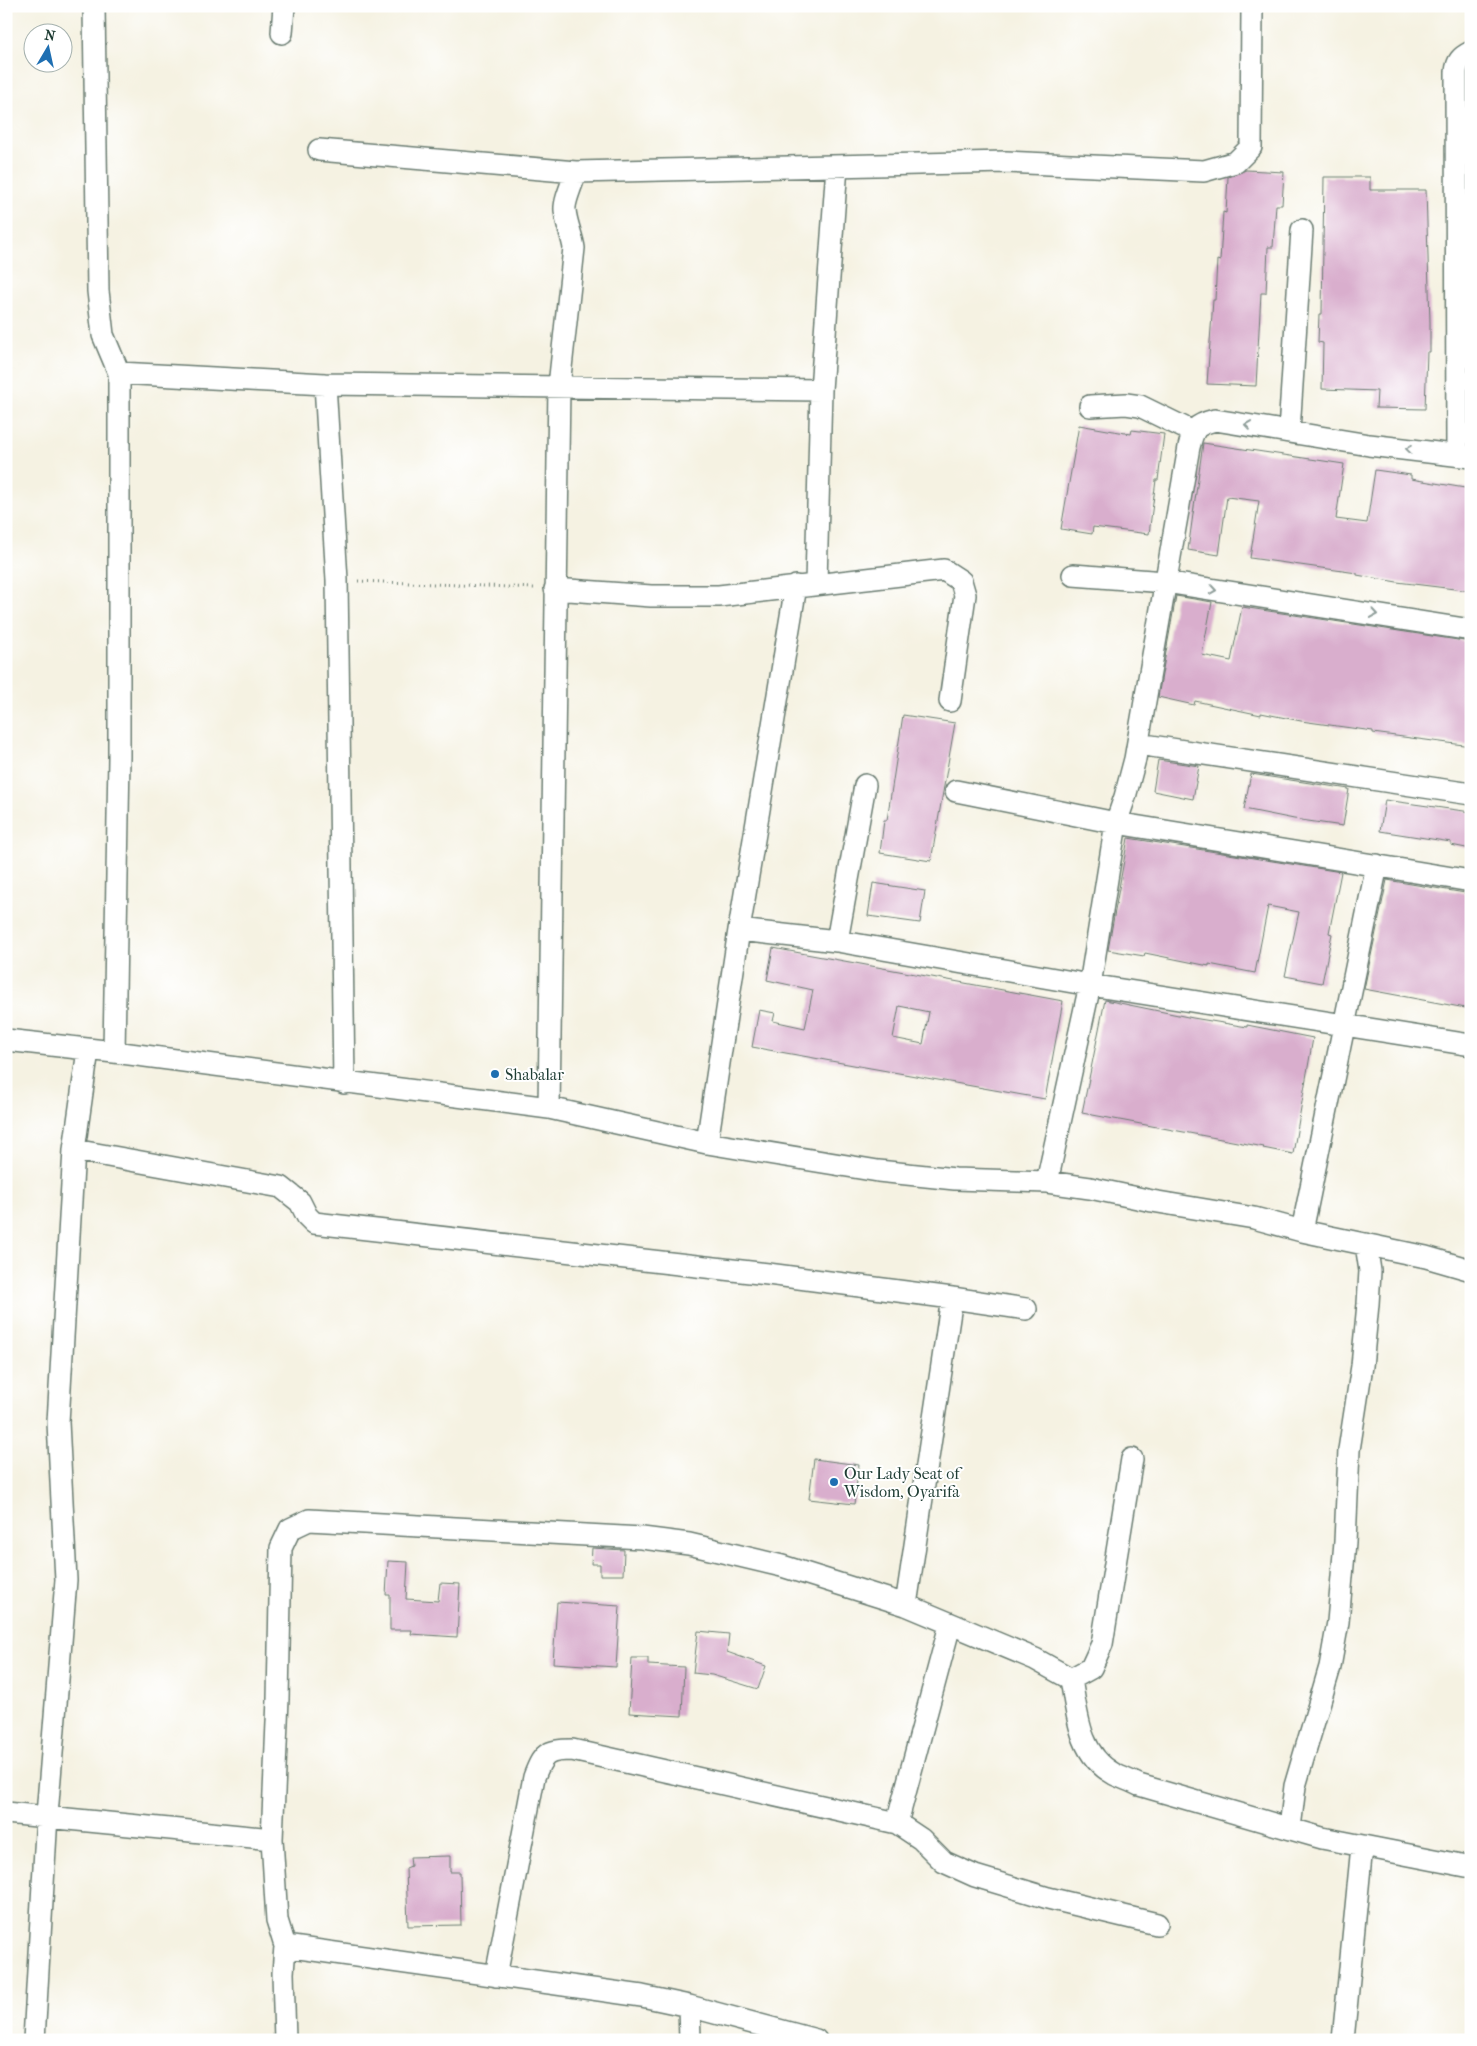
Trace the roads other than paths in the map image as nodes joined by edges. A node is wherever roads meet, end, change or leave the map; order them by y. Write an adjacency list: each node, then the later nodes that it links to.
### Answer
1 (94, 6): 10 (street)
2 (284, 6): 4 (street)
3 (1252, 6): 7 (street)
4 (282, 33)
5 (1471, 52): 17 (street)
6 (319, 150): 8 (street)
7 (837, 166): 8 (street); 13 (street)
8 (576, 172): 12 (street)
9 (1302, 230): 15 (street)
10 (118, 372): 11 (street); 38 (street)
11 (325, 384): 12 (street); 39 (street)
12 (559, 386): 13 (street); 21 (street)
13 (822, 390): 20 (street)
14 (1090, 406): 16 (street)
15 (1289, 431): 16 (street, one-way to 16); 17 (street, one-way to 15)
16 (1193, 432): 19 (street)
17 (1464, 456)
18 (1073, 575): 19 (street)
19 (1165, 582): 22 (street, one-way to 22); 24 (street)
20 (806, 585): 21 (street); 23 (street); 31 (street)
21 (556, 589): 40 (street)
22 (1471, 630)
23 (950, 701)
24 (1138, 744): 27 (street); 28 (street)
25 (865, 785): 32 (street)
26 (956, 791): 28 (street)
27 (1471, 794)
28 (1116, 823): 29 (street); 33 (street)
29 (1377, 865): 30 (street); 34 (street)
30 (1471, 881)
31 (739, 930): 32 (street); 41 (street)
32 (837, 941): 33 (street)
33 (1090, 985): 34 (street); 43 (street)
34 (1344, 1025): 36 (street); 44 (street)
35 (6, 1040): 37 (street)
36 (1471, 1045)
37 (88, 1050): 38 (street); 42 (street)
38 (114, 1052): 39 (street)
39 (344, 1083): 40 (street)
40 (548, 1108): 41 (street)
41 (707, 1144): 43 (street)
42 (74, 1150): 47 (street); 54 (street)
43 (1047, 1182): 44 (street)
44 (1302, 1231): 45 (street)
45 (1366, 1244): 46 (street); 56 (street)
46 (1471, 1270)
47 (952, 1298): 48 (street); 50 (street)
48 (1026, 1310)
49 (1132, 1459): 52 (street)
50 (906, 1605): 51 (street); 57 (street)
51 (950, 1625): 52 (street); 55 (street)
52 (1071, 1679): 56 (street)
53 (6, 1813): 54 (street)
54 (47, 1815): 57 (street); 64 (street)
55 (897, 1823): 60 (street); 62 (street)
56 (1290, 1828): 58 (street)
57 (272, 1839): 61 (street)
58 (1362, 1846): 59 (street); 68 (street)
59 (1471, 1867)
60 (1158, 1924)
61 (285, 1946): 62 (street); 65 (street)
62 (496, 1976): 63 (street)
63 (690, 2006): 66 (street); 67 (street)
64 (34, 2040)
65 (286, 2040)
66 (690, 2040)
67 (816, 2040)
68 (1343, 2040)

